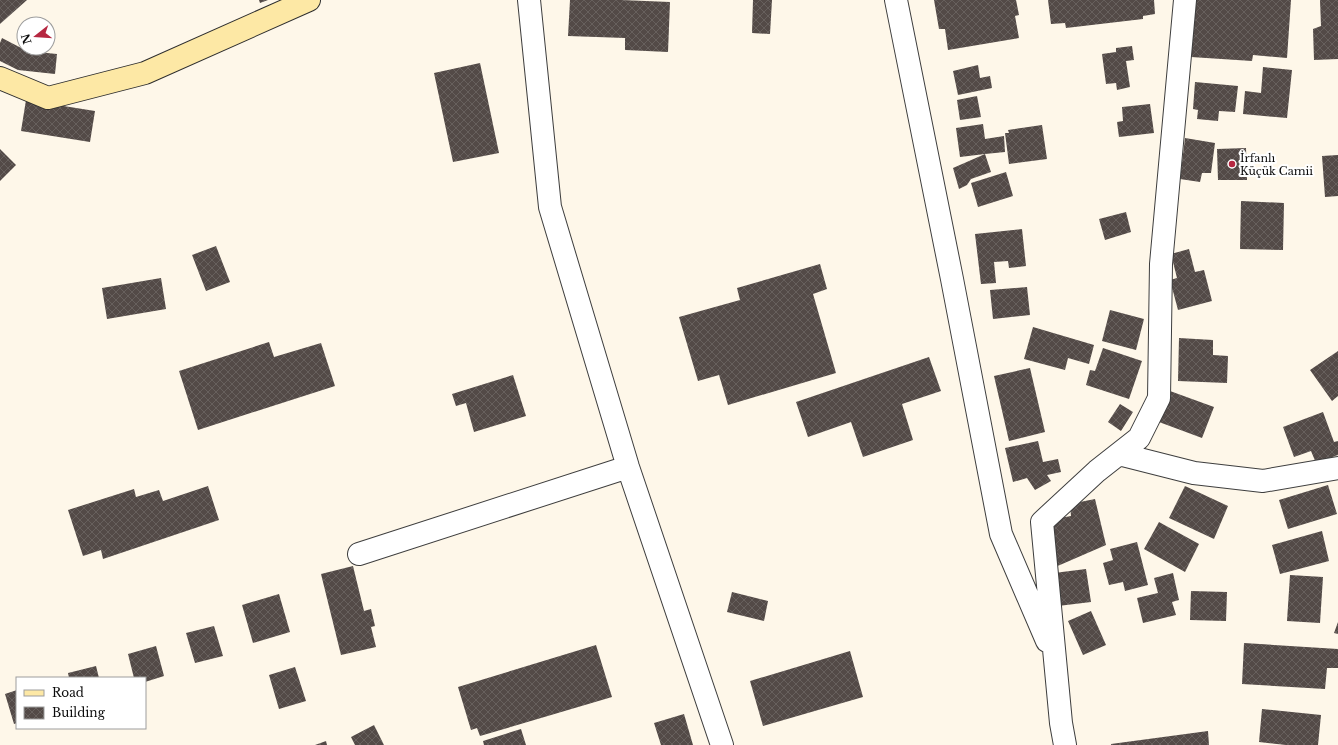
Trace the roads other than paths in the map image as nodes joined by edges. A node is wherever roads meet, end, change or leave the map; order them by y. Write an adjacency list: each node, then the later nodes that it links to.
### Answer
1 (309, 0): 5 (main road)
2 (529, 0): 7 (street)
3 (896, 0): 10 (street)
4 (1185, 0): 6 (street)
5 (0, 78)
6 (1119, 454): 8 (street); 10 (street)
7 (628, 467): 9 (street); 11 (street)
8 (1338, 468)
9 (359, 554)
10 (1055, 659): 12 (street)
11 (722, 745)
12 (1065, 745)

